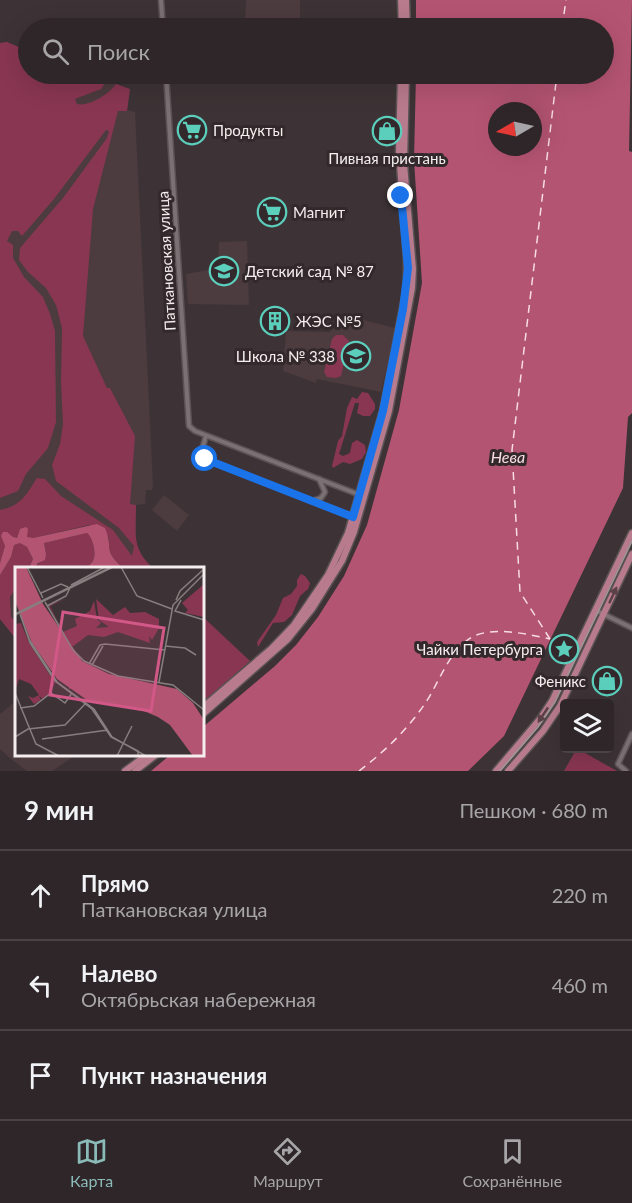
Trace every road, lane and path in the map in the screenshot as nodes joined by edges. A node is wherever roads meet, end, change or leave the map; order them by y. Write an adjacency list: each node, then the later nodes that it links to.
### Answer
1 (161, 0): 4 (street)
2 (401, 0): 5 (main road)
3 (406, 0): 6 (main road)
4 (162, 18)
5 (402, 18)
6 (407, 18)
7 (167, 84): 10 (street, Паткановская улица)
8 (401, 84): 12 (main road)
9 (406, 84): 12 (main road)
10 (206, 436): 11 (street, Паткановская улица); 13 (street)
11 (319, 479): 12 (street, Паткановская улица); 13 (street)
12 (362, 495): 14 (main road); 21 (main road)
13 (312, 501): 14 (street)
14 (353, 517): 20 (main road)
15 (632, 533): 17 (main road)
16 (632, 554): 18 (main road, one-way to 16)
17 (595, 610): 18 (street); 27 (main road, one-way to 27)
18 (603, 614): 19 (street); 28 (main road)
19 (632, 627)
20 (204, 706)
21 (204, 712)
22 (632, 734): 29 (street)
23 (145, 756): 25 (main road)
24 (154, 756): 26 (main road)
25 (125, 771)
26 (135, 771)
27 (496, 771)
28 (508, 771)
29 (626, 771)

